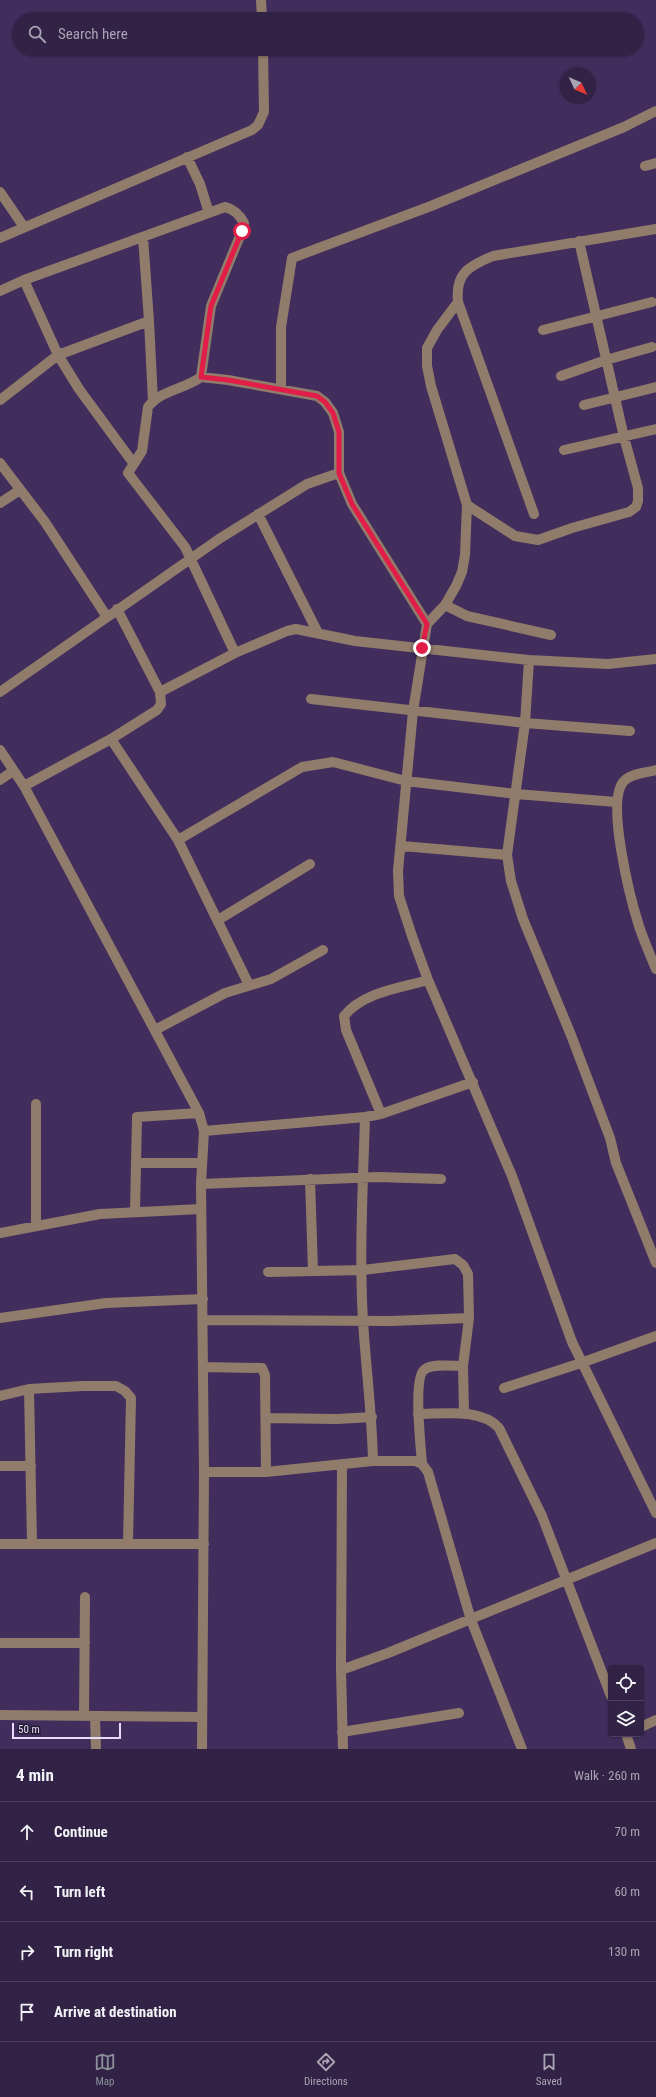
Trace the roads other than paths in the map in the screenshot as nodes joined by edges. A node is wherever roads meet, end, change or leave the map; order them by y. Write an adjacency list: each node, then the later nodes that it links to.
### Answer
1 (261, 0): 2 (street)
2 (262, 12)
3 (263, 56): 5 (street)
4 (656, 111): 28 (street)
5 (187, 157): 9 (street); 10 (street)
6 (656, 163): 7 (street)
7 (645, 166)
8 (0, 192): 10 (street)
9 (209, 213): 12 (street); 26 (street)
10 (24, 228): 13 (street)
11 (656, 229): 14 (street)
12 (143, 237): 15 (street); 20 (street)
13 (0, 238)
14 (579, 241): 17 (street); 19 (street)
15 (24, 280): 16 (street); 23 (street)
16 (0, 291)
17 (458, 302): 41 (street); 43 (street)
18 (652, 302): 19 (street)
19 (596, 316): 21 (street); 24 (street)
20 (149, 321): 23 (street); 31 (street)
21 (543, 330)
22 (652, 347): 24 (street)
23 (58, 355): 30 (street); 37 (street)
24 (606, 360): 25 (street); 29 (street)
25 (561, 376)
26 (201, 377): 28 (street); 31 (street)
27 (656, 387): 29 (street)
28 (281, 389): 38 (street)
29 (615, 397): 32 (street); 34 (street)
30 (0, 400)
31 (153, 401): 37 (street)
32 (584, 405)
33 (656, 428): 34 (street)
34 (624, 437): 35 (street); 41 (street)
35 (564, 450)
36 (0, 463): 39 (street)
37 (134, 464): 44 (street)
38 (339, 473): 42 (street); 48 (street)
39 (20, 490): 40 (street); 47 (street)
40 (0, 503)
41 (466, 505): 45 (street)
42 (258, 514): 44 (street); 49 (street)
43 (534, 514)
44 (191, 559): 46 (street); 52 (street)
45 (445, 605): 48 (street); 50 (street)
46 (117, 609): 47 (street); 56 (street)
47 (107, 617): 55 (street)
48 (427, 624): 51 (street)
49 (318, 633): 51 (street); 52 (street)
50 (551, 635)
51 (422, 648): 54 (street); 58 (street)
52 (234, 653): 56 (street)
53 (656, 659): 54 (street)
54 (529, 660): 59 (street)
55 (0, 692)
56 (160, 692): 61 (street)
57 (311, 699): 58 (street)
58 (413, 711): 59 (street); 66 (street)
59 (525, 723): 60 (street); 68 (street)
60 (630, 731)
61 (111, 739): 67 (street); 70 (street)
62 (0, 750): 64 (street)
63 (656, 770): 69 (street)
64 (13, 771): 65 (street); 67 (street)
65 (0, 780)
66 (406, 781): 68 (street); 70 (street); 71 (street)
67 (24, 786): 79 (street)
68 (516, 794): 69 (street); 72 (street)
69 (616, 802): 76 (street)
70 (178, 840): 74 (street)
71 (402, 846): 72 (street); 77 (street)
72 (508, 855): 96 (street)
73 (310, 864): 74 (street)
74 (218, 920): 78 (street)
75 (323, 950): 78 (street)
76 (656, 969)
77 (428, 980): 80 (street); 83 (street)
78 (250, 985): 79 (street)
79 (155, 1030): 82 (street)
80 (473, 1082): 83 (street); 107 (street)
81 (36, 1104): 94 (street)
82 (199, 1113): 85 (street); 86 (street)
83 (381, 1114): 84 (street)
84 (365, 1117): 85 (street); 88 (street)
85 (204, 1131): 87 (street)
86 (136, 1163): 87 (street); 93 (street)
87 (202, 1163): 91 (street)
88 (363, 1178): 89 (street); 90 (street); 98 (street)
89 (310, 1179): 91 (street); 99 (street)
90 (441, 1179)
91 (201, 1184): 92 (street)
92 (201, 1208): 93 (street); 101 (street)
93 (135, 1212): 94 (street)
94 (36, 1226): 95 (street)
95 (0, 1233)
96 (652, 1240): 97 (street)
97 (656, 1263)
98 (363, 1270): 99 (street); 103 (street); 105 (street)
99 (313, 1271): 100 (street)
100 (268, 1272)
101 (203, 1299): 102 (street); 104 (street)
102 (0, 1318)
103 (469, 1318): 105 (street); 108 (street)
104 (203, 1320): 105 (street); 109 (street)
105 (363, 1321): 115 (street)
106 (656, 1336): 107 (street)
107 (581, 1364): 110 (street); 124 (street)
108 (463, 1366): 113 (street); 114 (street)
109 (203, 1367): 116 (street); 122 (street)
110 (504, 1388)
111 (29, 1389): 112 (street); 121 (street); 128 (street)
112 (0, 1396)
113 (418, 1414): 114 (street); 119 (street)
114 (464, 1414): 130 (street)
115 (372, 1417): 116 (street); 117 (street)
116 (266, 1418): 123 (street)
117 (373, 1461): 118 (street); 119 (street)
118 (342, 1464): 123 (street); 135 (street)
119 (422, 1464): 132 (street)
120 (0, 1466): 121 (street)
121 (30, 1466): 127 (street)
122 (204, 1472): 123 (street); 129 (street)
123 (266, 1472)
124 (656, 1513)
125 (656, 1543): 130 (street)
126 (0, 1544): 127 (street)
127 (32, 1544): 128 (street)
128 (128, 1544): 129 (street)
129 (204, 1544): 141 (street)
130 (567, 1581): 132 (street); 136 (street)
131 (85, 1597): 134 (street)
132 (471, 1620): 135 (street); 149 (street)
133 (0, 1643): 134 (street)
134 (85, 1643): 139 (street)
135 (341, 1670): 144 (street)
136 (608, 1688)
137 (459, 1713): 144 (street)
138 (0, 1715): 139 (street)
139 (84, 1716): 140 (street)
140 (96, 1716): 141 (street); 146 (street)
141 (202, 1717): 147 (street)
142 (656, 1720): 143 (street)
143 (644, 1725)
144 (342, 1732): 148 (street)
145 (627, 1737): 150 (street)
146 (96, 1749)
147 (202, 1749)
148 (343, 1749)
149 (522, 1749)
150 (631, 1749)

